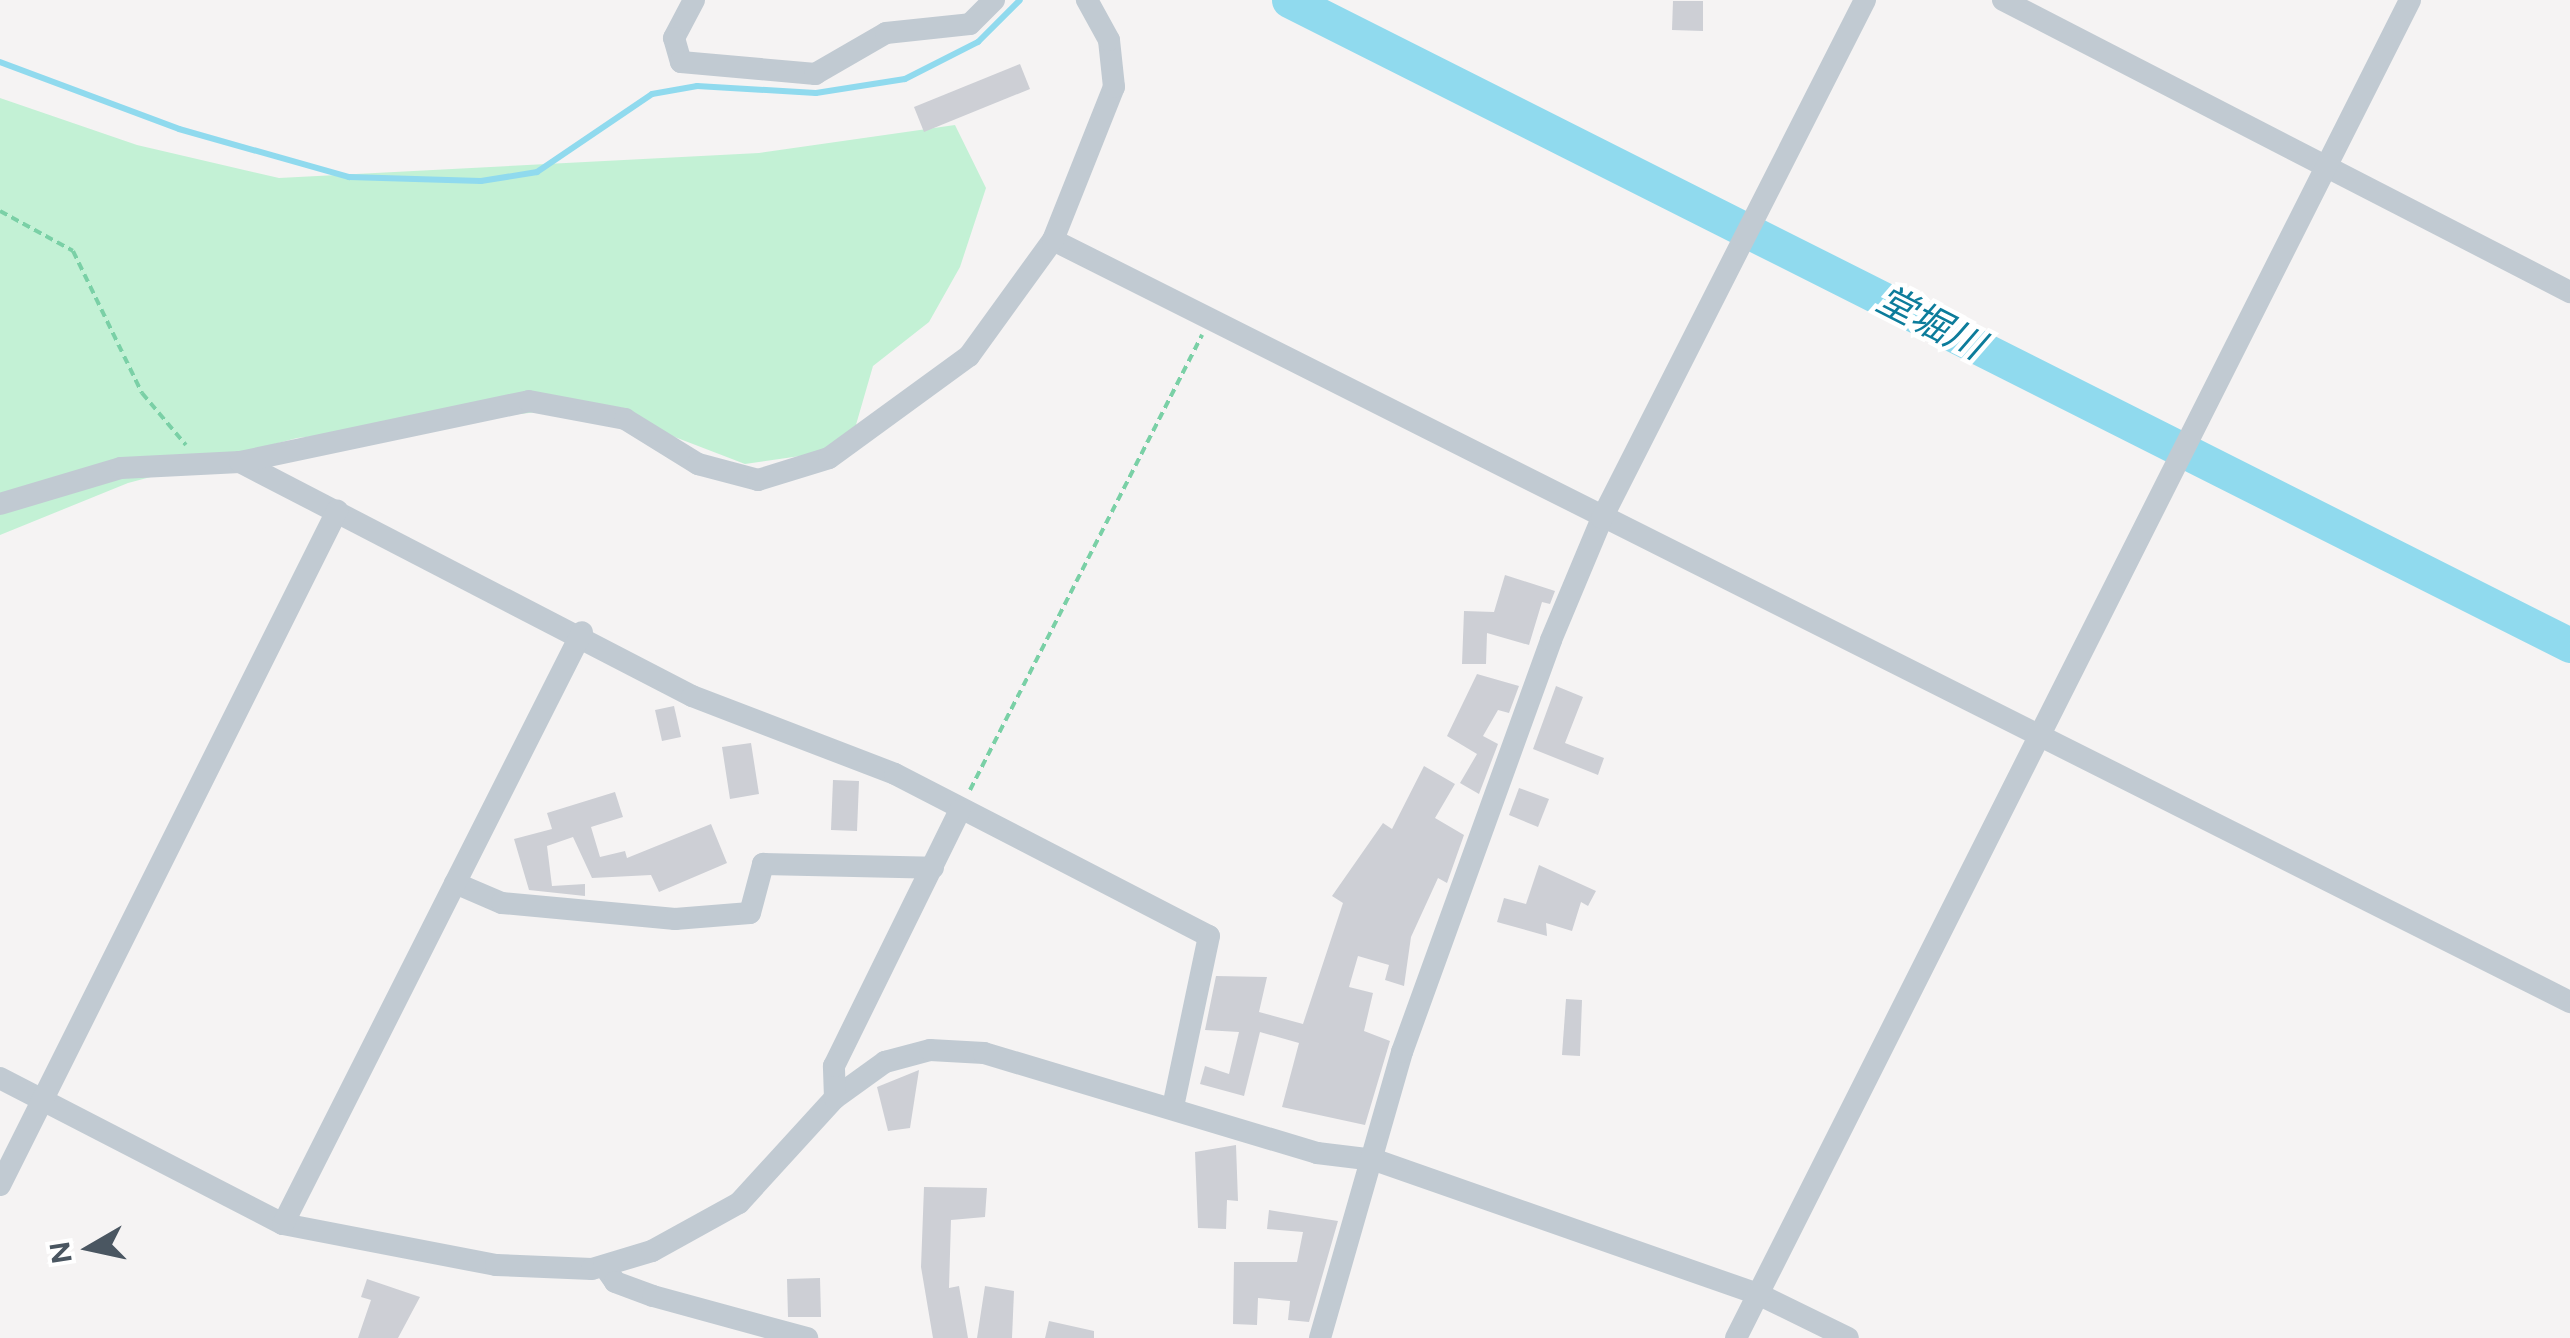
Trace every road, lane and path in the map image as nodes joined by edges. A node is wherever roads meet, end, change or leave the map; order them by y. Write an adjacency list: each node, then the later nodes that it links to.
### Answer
1 (694, 0): 2 (street)
2 (994, 0)
3 (1087, 0): 9 (street)
4 (1865, 0): 16 (street)
5 (2002, 0): 7 (street)
6 (2410, 0): 7 (street)
7 (2326, 164): 10 (street); 18 (street)
8 (0, 211): 12 (path)
9 (1053, 240): 11 (street); 13 (street)
10 (2570, 292)
11 (1211, 318): 16 (street); 19 (path)
12 (199, 457)
13 (240, 462): 14 (street); 15 (street)
14 (0, 504)
15 (337, 511): 17 (street); 25 (street)
16 (1602, 518): 18 (street); 27 (street)
17 (582, 632): 19 (street); 21 (street)
18 (2040, 734): 22 (street); 31 (street)
19 (960, 810): 20 (street); 26 (street)
20 (934, 868): 21 (street); 24 (street)
21 (455, 884): 29 (street)
22 (2570, 1002)
23 (0, 1078): 25 (street)
24 (835, 1098): 26 (street); 30 (street)
25 (43, 1100): 28 (street); 29 (street)
26 (1173, 1107): 27 (street)
27 (1375, 1160): 31 (street); 33 (street)
28 (0, 1185)
29 (283, 1224): 30 (street)
30 (604, 1266): 32 (street)
31 (1758, 1294): 34 (street); 35 (street)
32 (808, 1338)
33 (1320, 1338)
34 (1736, 1338)
35 (1848, 1338)

